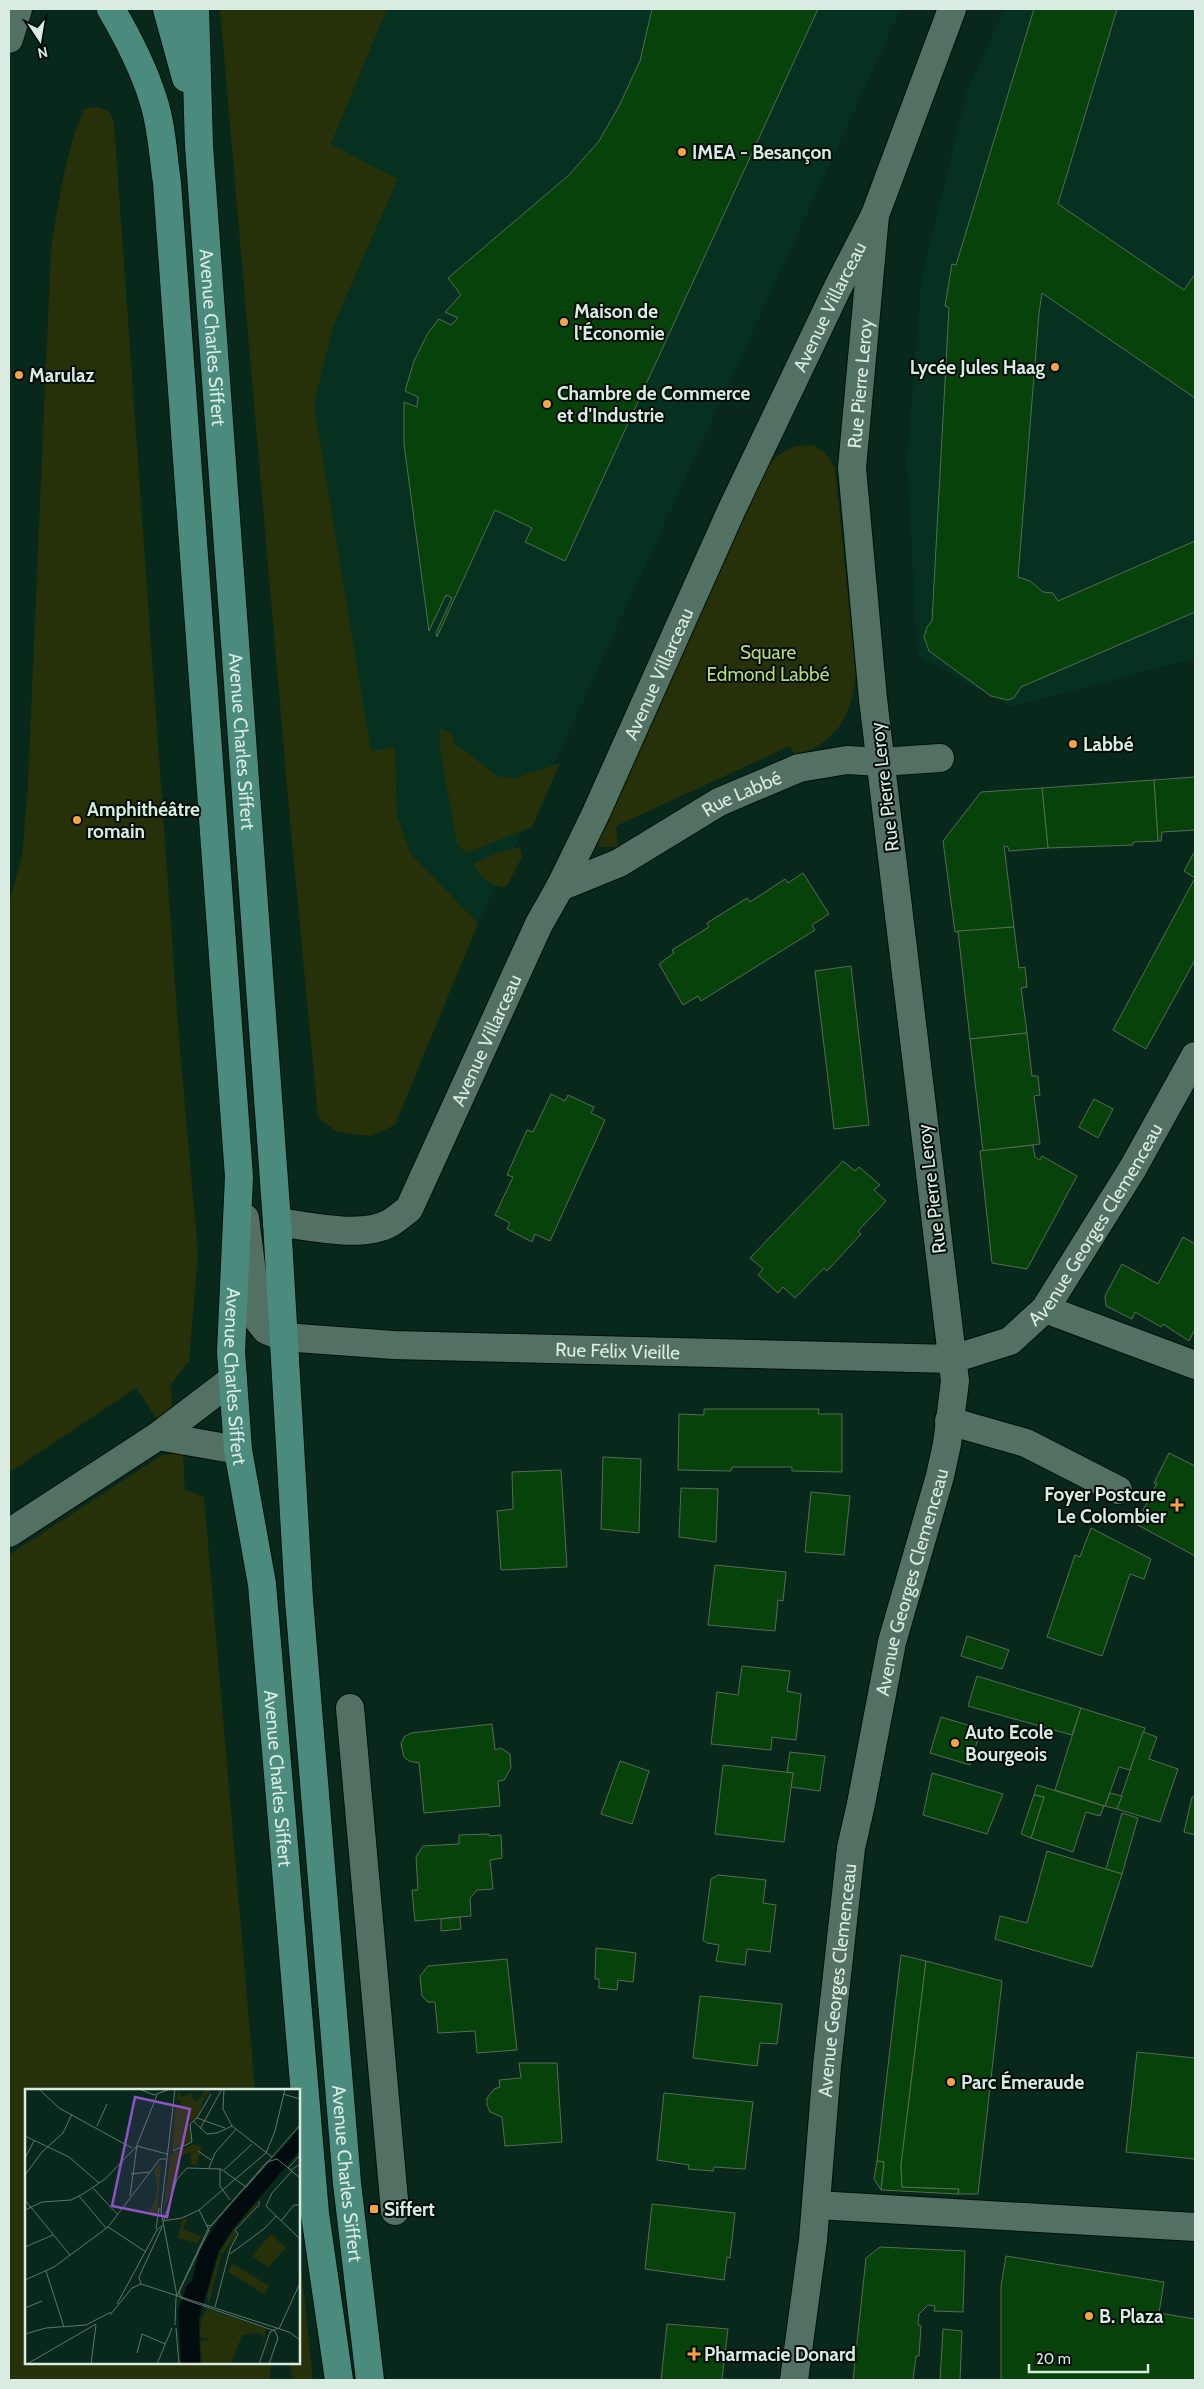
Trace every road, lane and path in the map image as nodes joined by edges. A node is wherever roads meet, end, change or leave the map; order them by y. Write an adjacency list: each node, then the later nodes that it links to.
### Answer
1 (18, 9): 6 (street)
2 (111, 9): 13 (main road, Avenue Charles Siffert)
3 (168, 9): 7 (main road, Avenue Charles Siffert)
4 (195, 9): 7 (main road, Avenue Charles Siffert)
5 (952, 9): 8 (street, Avenue Villarceau)
6 (9, 39)
7 (199, 146): 14 (main road, Avenue Charles Siffert)
8 (876, 214): 10 (street, Rue Pierre Leroy); 11 (street, Avenue Villarceau)
9 (940, 758): 10 (street, Rue Labbé)
10 (881, 762): 11 (street, Rue Labbé); 17 (street, Rue Pierre Leroy)
11 (560, 887): 14 (street, Avenue Villarceau)
12 (1195, 1056): 15 (street, Avenue Georges Clemenceau)
13 (239, 1177): 16 (street, Avenue Charles Siffert); 19 (main road, Avenue Charles Siffert)
14 (277, 1222): 16 (main road, Avenue Charles Siffert)
15 (1045, 1309): 17 (street, Avenue Georges Clemenceau); 18 (street)
16 (284, 1337): 17 (street, Rue Félix Vieille); 30 (main road, Avenue Charles Siffert)
17 (952, 1358): 20 (street, Avenue Georges Clemenceau)
18 (1195, 1365)
19 (233, 1379): 21 (street); 22 (main road, Avenue Charles Siffert)
20 (949, 1421): 23 (street); 26 (street, Avenue Georges Clemenceau)
21 (158, 1436): 22 (street); 24 (street)
22 (238, 1450): 29 (main road, Avenue Charles Siffert)
23 (1118, 1490)
24 (9, 1533)
25 (350, 1708): 27 (street)
26 (816, 2205): 28 (street); 31 (street, Avenue Georges Clemenceau)
27 (395, 2211)
28 (1195, 2227)
29 (339, 2380)
30 (370, 2380)
31 (794, 2380)

